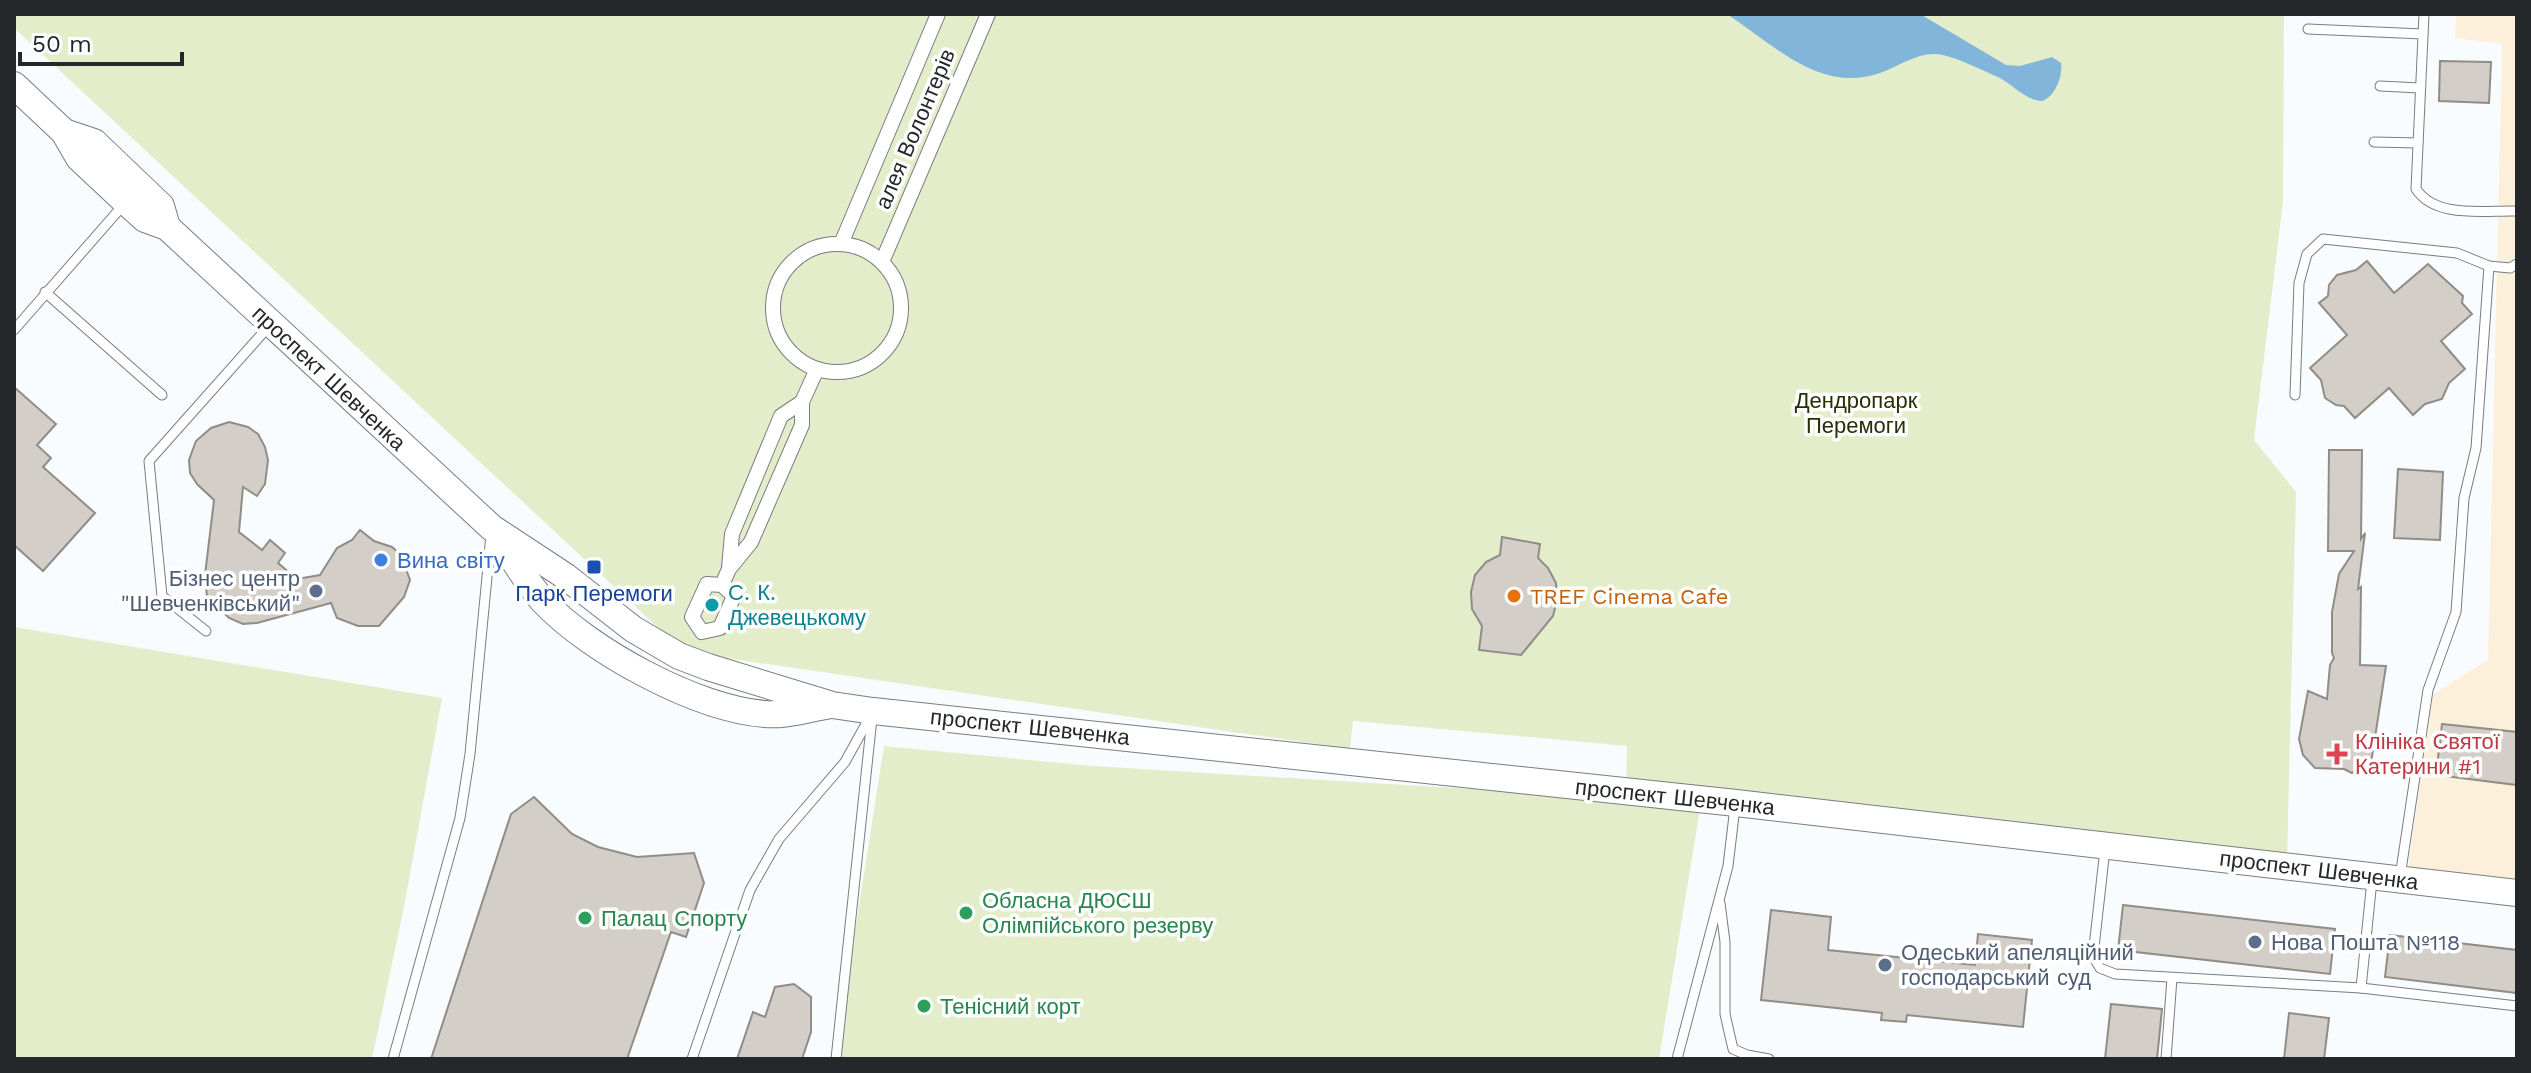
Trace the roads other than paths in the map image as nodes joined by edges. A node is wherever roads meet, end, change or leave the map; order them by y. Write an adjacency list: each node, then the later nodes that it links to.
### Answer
1 (938, 14): 15 (street, алея Волонтерів)
2 (988, 14): 16 (street, алея Волонтерів)
3 (2424, 14): 5 (lane)
4 (2308, 29): 5 (lane)
5 (2423, 34): 8 (lane)
6 (14, 85): 9 (main road, проспект Шевченка)
7 (2380, 86): 8 (lane)
8 (2420, 88): 11 (lane)
9 (64, 132): 12 (main road, проспект Шевченка); 14 (main road, проспект Шевченка)
10 (2374, 142): 11 (lane)
11 (2418, 143): 13 (lane)
12 (126, 202): 14 (main road, проспект Шевченка); 19 (lane)
13 (2517, 211)
14 (167, 227): 20 (main road, проспект Шевченка)
15 (841, 244): 16 (street); 22 (street)
16 (882, 262): 22 (street)
17 (2517, 264): 18 (lane)
18 (2489, 266): 24 (lane); 34 (lane)
19 (45, 292): 21 (lane); 23 (lane)
20 (271, 324): 26 (main road, проспект Шевченка); 29 (lane)
21 (14, 330)
22 (817, 369): 25 (street)
23 (162, 395)
24 (2295, 395)
25 (802, 402): 27 (street); 27 (street)
26 (492, 528): 30 (main road, проспект Шевченка); 40 (lane)
27 (729, 569): 28 (street)
28 (722, 585): 28 (street)
29 (206, 631)
30 (873, 711): 31 (main road, проспект Шевченка); 41 (lane); 42 (lane)
31 (1736, 803): 32 (main road, проспект Шевченка); 36 (lane)
32 (2105, 845): 33 (main road, проспект Шевченка); 37 (lane)
33 (2372, 876): 34 (main road, проспект Шевченка); 38 (lane)
34 (2400, 880): 35 (main road, проспект Шевченка)
35 (2517, 893)
36 (1720, 898): 43 (lane); 44 (lane)
37 (2172, 978): 38 (lane); 45 (lane)
38 (2361, 988): 39 (lane)
39 (2517, 1006)
40 (393, 1059)
41 (692, 1059)
42 (836, 1059)
43 (1677, 1059)
44 (1769, 1059)
45 (2166, 1059)

